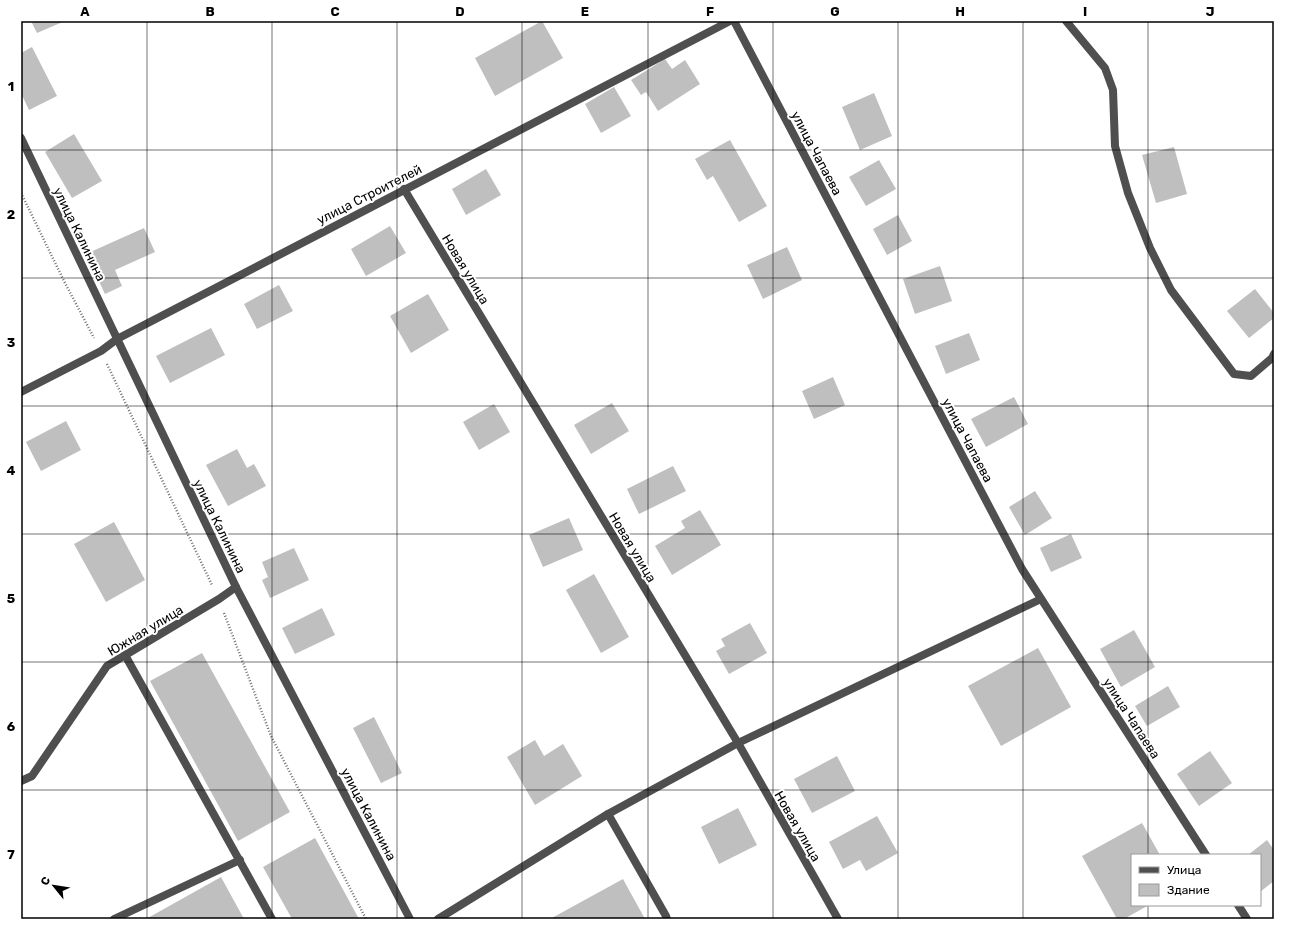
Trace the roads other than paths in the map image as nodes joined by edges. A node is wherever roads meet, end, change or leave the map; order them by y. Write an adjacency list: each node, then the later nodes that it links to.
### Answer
1 (730, 21): 5 (street, улица Строителей)
2 (734, 21): 10 (street, улица Чапаева)
3 (1066, 21): 7 (street)
4 (21, 138): 6 (street, улица Калинина)
5 (404, 189): 6 (street, улица Строителей); 12 (street, Новая улица)
6 (117, 338): 8 (street, улица Строителей); 9 (street, улица Калинина)
7 (1274, 354)
8 (21, 392)
9 (236, 587): 11 (street, Южная улица); 20 (street, улица Калинина)
10 (1042, 599): 12 (street); 15 (street, улица Чапаева)
11 (126, 655): 13 (street, Южная улица); 16 (street)
12 (738, 743): 14 (street); 23 (street, Новая улица)
13 (21, 781)
14 (608, 814): 21 (street); 22 (street)
15 (1205, 854)
16 (240, 860): 18 (street); 19 (street)
17 (1239, 906): 24 (street)
18 (114, 919)
19 (272, 919)
20 (410, 919)
21 (438, 919)
22 (667, 919)
23 (838, 919)
24 (1247, 919)

